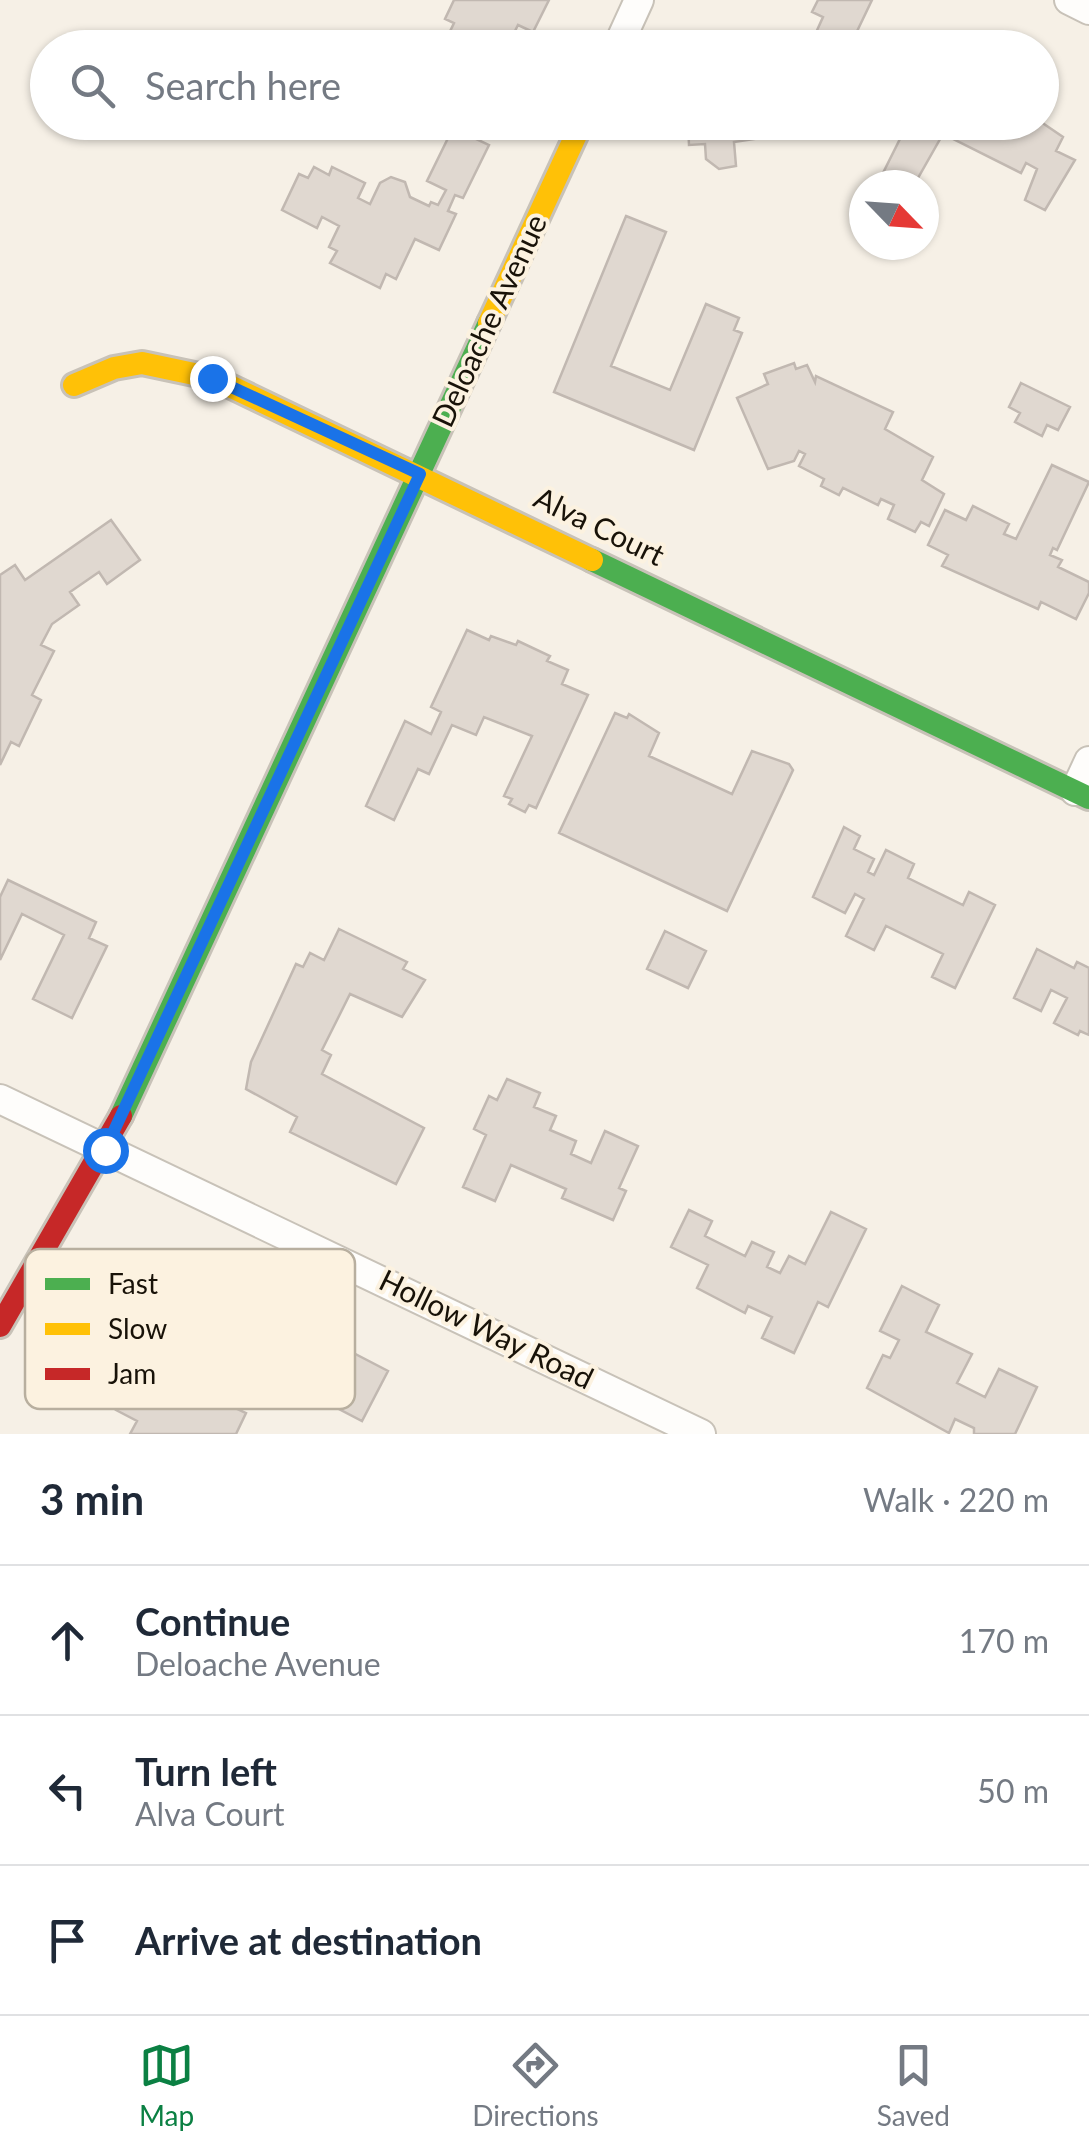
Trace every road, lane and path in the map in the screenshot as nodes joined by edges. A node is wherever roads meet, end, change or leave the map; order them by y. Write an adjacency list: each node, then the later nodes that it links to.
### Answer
1 (639, 0): 4 (street)
2 (1069, 0): 3 (street)
3 (1089, 10)
4 (625, 30)
5 (574, 140): 7 (street, Deloache Avenue)
6 (74, 385): 7 (street, Alva Court)
7 (420, 474): 9 (street, Alva Court); 11 (street, Deloache Avenue)
8 (1089, 761): 9 (street)
9 (1082, 794)
10 (0, 1099): 11 (street, Hollow Way Road)
11 (105, 1150): 12 (street, Deloache Avenue); 13 (street, Hollow Way Road)
12 (46, 1249)
13 (313, 1249)
14 (355, 1269): 17 (street, Hollow Way Road)
15 (25, 1284): 16 (street, Deloache Avenue)
16 (0, 1326)
17 (702, 1434)

